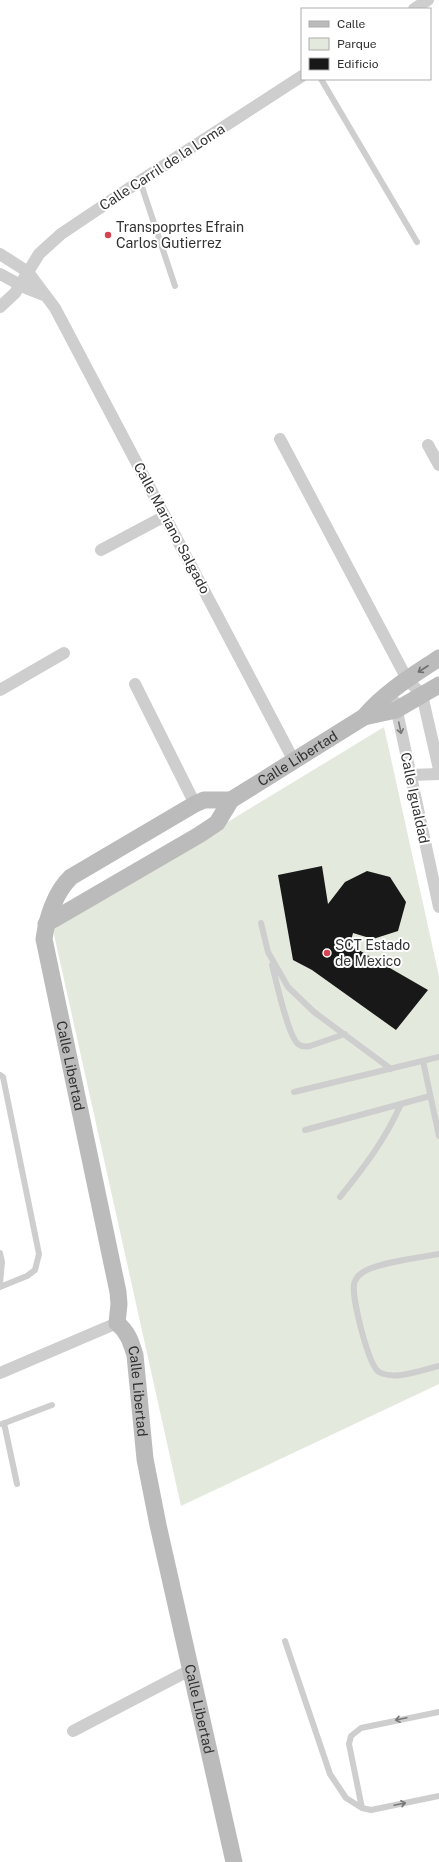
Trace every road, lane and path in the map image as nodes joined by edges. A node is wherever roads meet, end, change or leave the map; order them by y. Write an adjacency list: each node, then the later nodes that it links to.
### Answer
1 (428, 0): 2 (street)
2 (416, 8)
3 (301, 77): 5 (street, Calle Carril de la Loma)
4 (322, 80): 6 (lane)
5 (140, 181): 8 (street, Calle Carril de la Loma); 11 (lane)
6 (417, 242)
7 (0, 254): 8 (street, Calle Mariano Salgado)
8 (29, 270): 10 (street, Calle Carril de la Loma); 12 (street, Calle Mariano Salgado)
9 (0, 274): 10 (street)
10 (19, 286): 12 (street); 13 (street, Calle Carril de la Loma)
11 (175, 286)
12 (46, 296): 17 (street, Calle Mariano Salgado)
13 (0, 307)
14 (280, 439): 21 (street)
15 (428, 445): 16 (street)
16 (439, 465)
17 (166, 516): 18 (street); 29 (street, Calle Mariano Salgado)
18 (101, 550)
19 (64, 652): 25 (street)
20 (439, 658): 21 (main road, Calle Libertad, one-way to 21)
21 (407, 679): 24 (main road, Calle Libertad); 26 (street)
22 (135, 684): 34 (street)
23 (439, 685): 26 (main road, Calle Libertad)
24 (392, 689): 27 (street, Calle Igualdad); 28 (main road, Calle Libertad)
25 (0, 690)
26 (422, 695): 27 (main road, Calle Libertad); 30 (street, Calle Igualdad)
27 (396, 710): 28 (main road, Calle Libertad); 32 (street, Calle Igualdad, one-way to 32)
28 (364, 717): 29 (main road, Calle Libertad)
29 (294, 761): 33 (main road, Calle Libertad)
30 (439, 769)
31 (439, 774): 32 (street)
32 (410, 775): 35 (street, Calle Igualdad)
33 (231, 800): 34 (main road, Calle Libertad); 37 (main road, Calle Libertad)
34 (195, 804): 37 (main road, Calle Libertad)
35 (439, 907)
36 (261, 923): 38 (lane)
37 (46, 924): 54 (main road, Calle Libertad)
38 (268, 952): 39 (lane); 39 (lane)
39 (345, 1034): 42 (lane)
40 (439, 1057): 41 (lane)
41 (423, 1061): 42 (lane); 45 (lane)
42 (391, 1069): 44 (lane)
43 (0, 1075): 53 (lane)
44 (294, 1092)
45 (430, 1096): 46 (lane); 48 (lane)
46 (401, 1104): 47 (lane); 49 (lane)
47 (305, 1130)
48 (439, 1136)
49 (340, 1197)
50 (0, 1253): 52 (lane)
51 (439, 1254): 55 (lane)
52 (0, 1283)
53 (0, 1287)
54 (117, 1323): 56 (street); 61 (main road, Calle Libertad)
55 (439, 1366)
56 (0, 1372)
57 (52, 1405): 58 (lane)
58 (2, 1424): 59 (lane)
59 (17, 1484)
60 (285, 1641): 65 (lane)
61 (192, 1669): 63 (street); 66 (main road, Calle Libertad)
62 (439, 1712): 65 (lane, one-way to 65)
63 (73, 1731)
64 (439, 1796): 65 (lane, one-way to 64)
65 (362, 1808)
66 (234, 1862)

